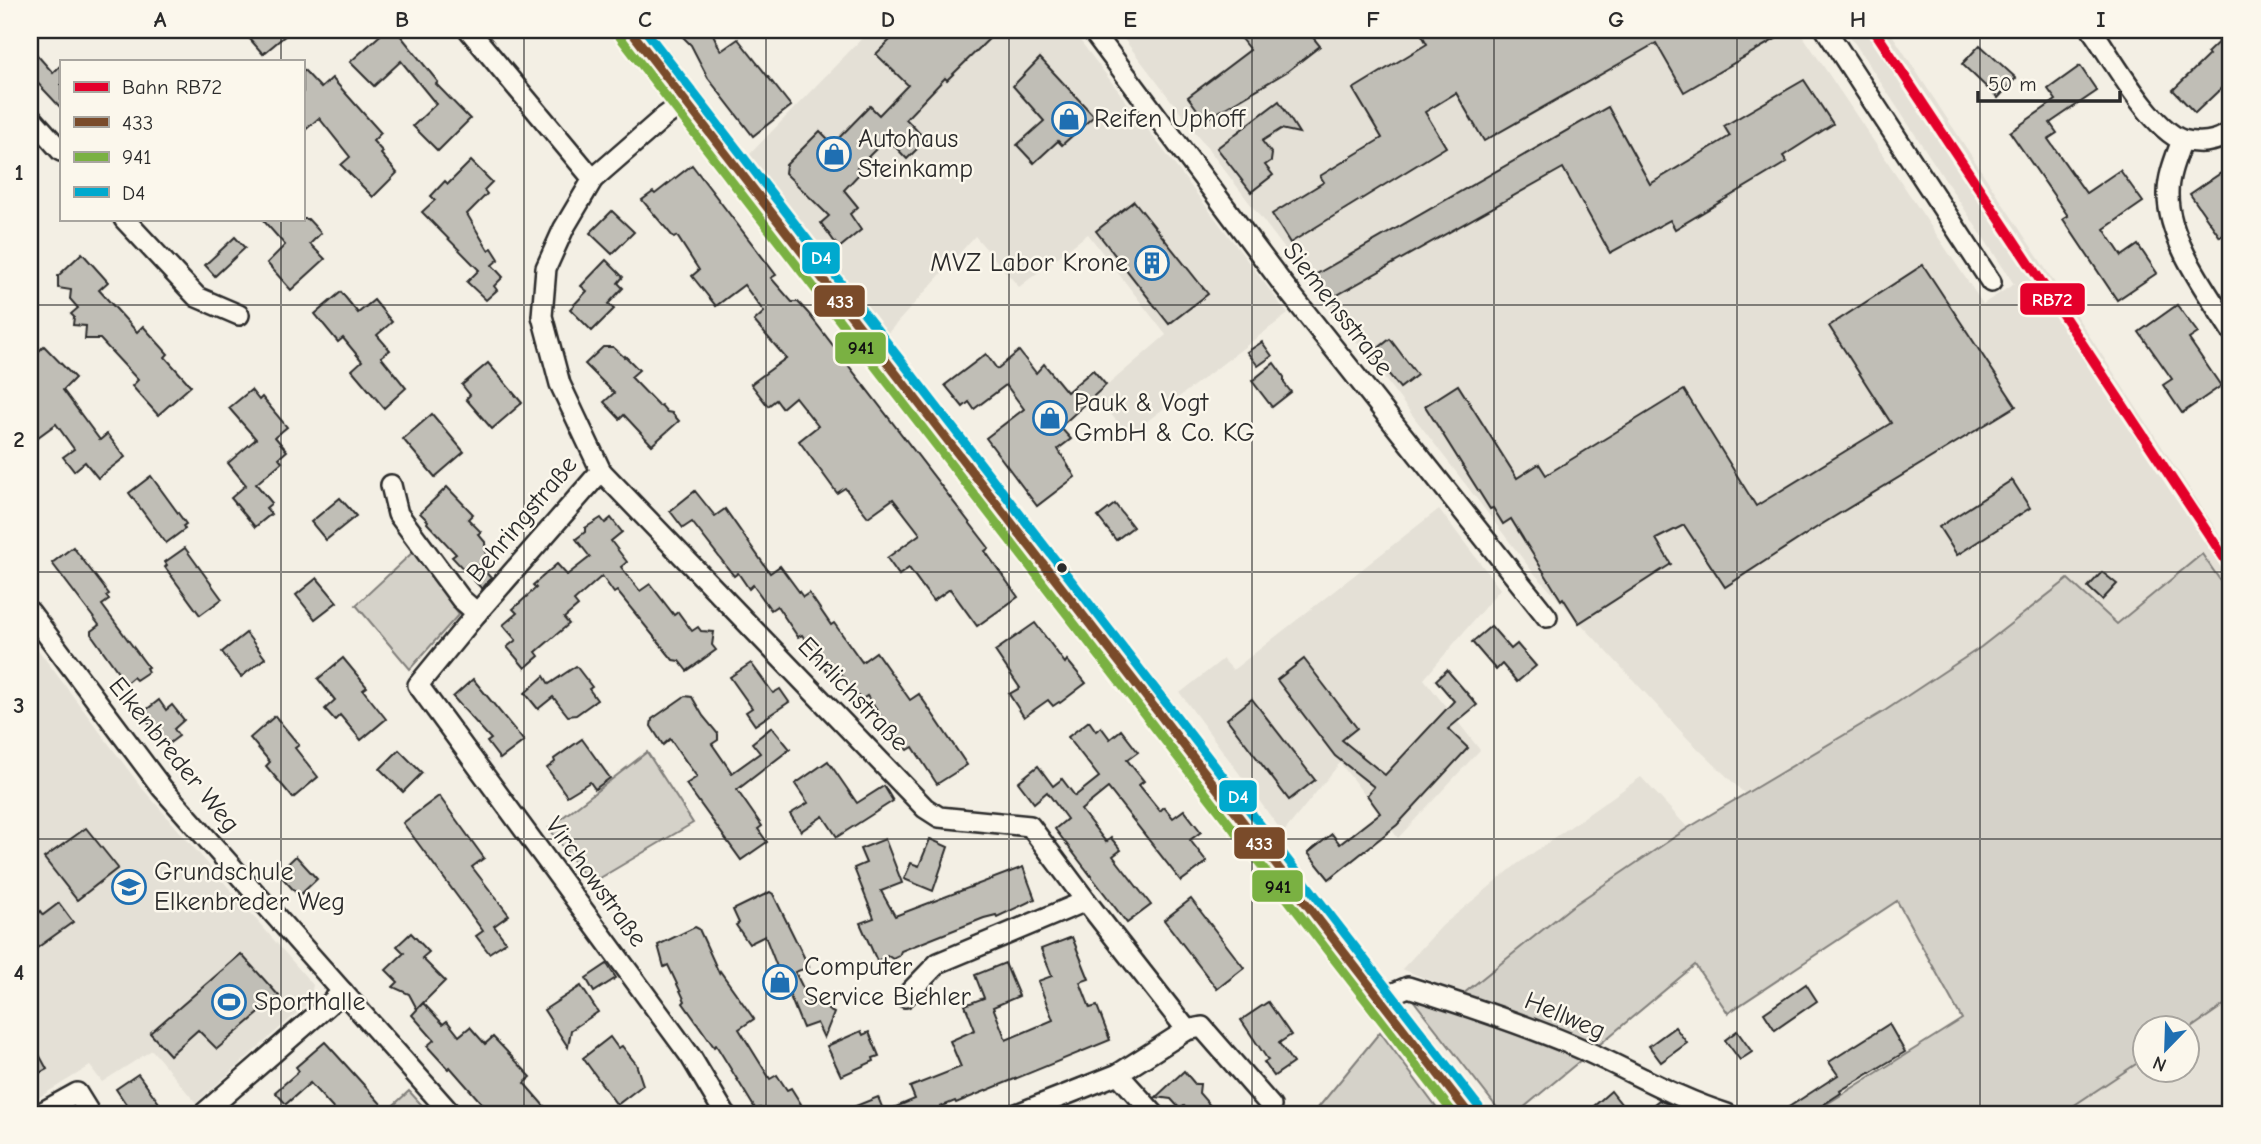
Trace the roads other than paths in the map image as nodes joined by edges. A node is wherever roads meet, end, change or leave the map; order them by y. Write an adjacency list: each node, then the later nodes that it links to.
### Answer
1 (469, 30): 11 (street)
2 (630, 30): 6 (main road)
3 (1092, 30): 20 (street, Siemensstraße)
4 (1826, 30): 13 (street)
5 (2092, 30): 9 (street)
6 (686, 101): 11 (street, Behringstraße); 25 (main road)
7 (30, 117): 10 (street)
8 (2231, 132): 9 (street)
9 (2182, 141): 15 (street)
10 (60, 150)
11 (593, 179): 16 (street, Behringstraße)
12 (125, 220): 14 (street)
13 (1991, 282)
14 (239, 315)
15 (2231, 330)
16 (601, 471): 19 (street, Behringstraße); 22 (street, Ehrlichstraße)
17 (391, 485): 19 (street, Behringstraße)
18 (30, 612): 23 (street, Elkenbreder Weg)
19 (477, 612): 21 (street, Behringstraße)
20 (1547, 617)
21 (418, 685): 33 (street, Virchowstraße)
22 (1086, 901): 24 (street); 26 (street, Ehrlichstraße)
23 (343, 992): 31 (street); 32 (street, Elkenbreder Weg)
24 (905, 997)
25 (1380, 999): 36 (main road); 37 (street, Hellweg)
26 (1186, 1030): 27 (street); 28 (street)
27 (1118, 1074): 34 (street); 35 (street)
28 (1271, 1106)
29 (39, 1114): 30 (street)
30 (90, 1114)
31 (203, 1114)
32 (451, 1114)
33 (725, 1114)
34 (1017, 1114)
35 (1154, 1114)
36 (1469, 1114)
37 (1727, 1114)

